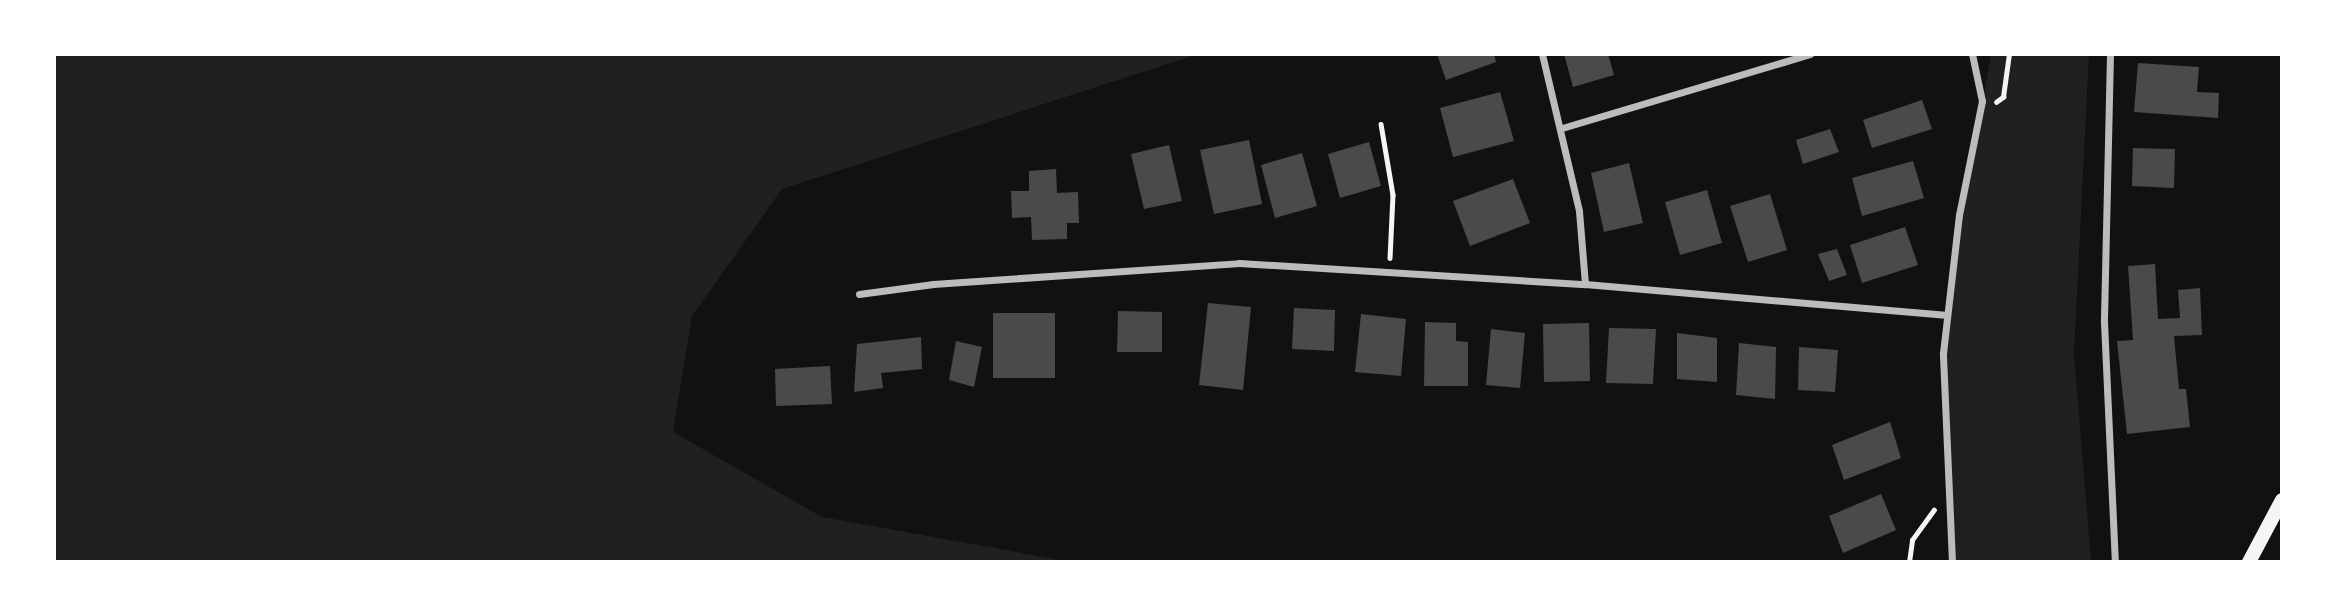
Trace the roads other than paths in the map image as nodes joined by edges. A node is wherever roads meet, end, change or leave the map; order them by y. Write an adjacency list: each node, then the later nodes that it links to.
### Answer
1 (1542, 54): 5 (street)
2 (1810, 54): 5 (street)
3 (1972, 54): 8 (street)
4 (2110, 54): 11 (street)
5 (1562, 128): 6 (street)
6 (1585, 284): 7 (street); 8 (street)
7 (859, 294)
8 (1945, 316): 10 (street)
9 (2282, 500): 12 (main road)
10 (1952, 562)
11 (2115, 562)
12 (2249, 562)

